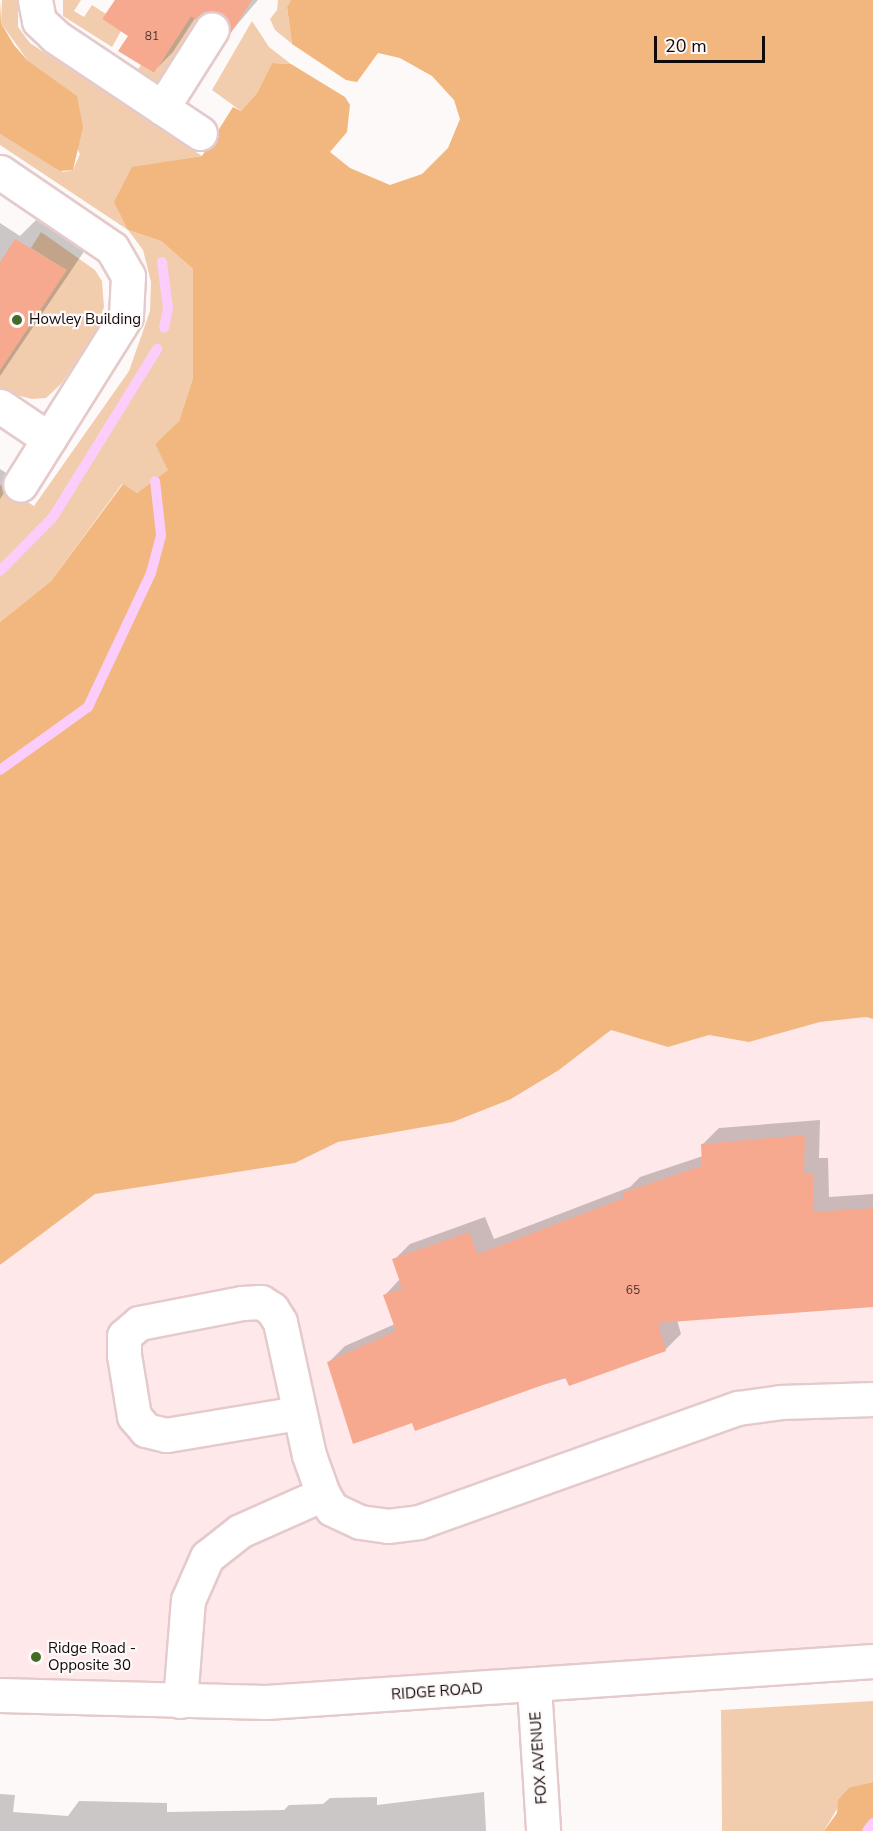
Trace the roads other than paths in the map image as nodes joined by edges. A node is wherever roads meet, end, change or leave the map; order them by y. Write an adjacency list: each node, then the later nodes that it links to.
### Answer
1 (35, 0): 3 (street)
2 (212, 29): 3 (street)
3 (162, 108): 4 (street)
4 (200, 133)
5 (0, 172): 7 (street)
6 (0, 406): 7 (street)
7 (49, 439): 8 (street)
8 (20, 485)
9 (873, 1399): 11 (street)
10 (298, 1413): 10 (street); 11 (street)
11 (323, 1494): 15 (street)
12 (873, 1661): 13 (street, RIDGE ROAD)
13 (534, 1686): 15 (street, RIDGE ROAD); 16 (street, FOX AVENUE)
14 (0, 1695): 15 (street, RIDGE ROAD)
15 (180, 1701)
16 (543, 1831)

